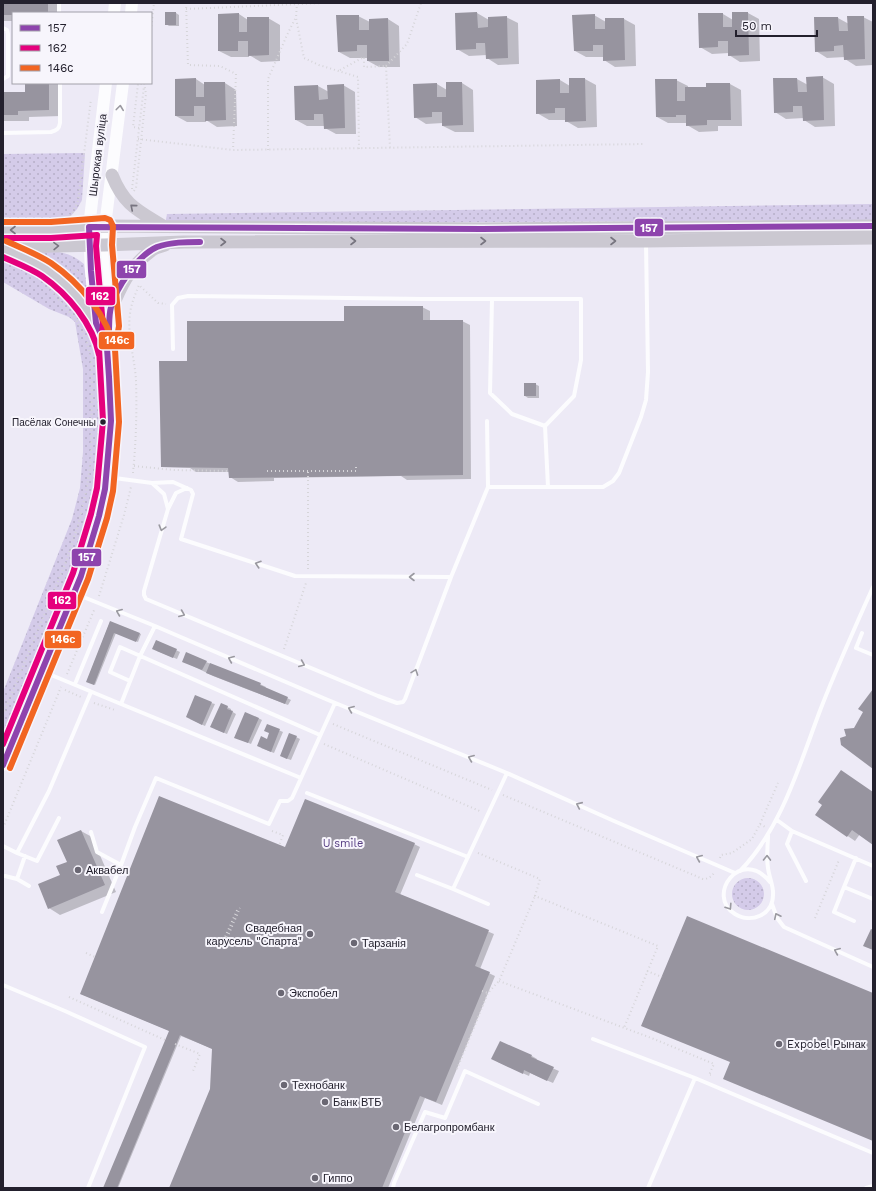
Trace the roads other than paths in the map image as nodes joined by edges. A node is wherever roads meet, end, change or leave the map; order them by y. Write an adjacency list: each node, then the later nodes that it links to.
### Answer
1 (3, 28): 2 (lane)
2 (3, 79)
3 (60, 84): 6 (lane)
4 (106, 84): 10 (main road, Шырокая вуліца)
5 (123, 84): 7 (main road, Шырокая вуліца, one-way to 5)
6 (3, 133)
7 (112, 175): 8 (main road, Шырокая вуліца); 11 (main road, one-way to 7)
8 (105, 226): 10 (main road); 11 (main road); 16 (main road, Шырокая вуліца)
9 (873, 226): 13 (main road)
10 (89, 227): 12 (main road, one-way to 12); 17 (main road, Шырокая вуліца)
11 (165, 227): 13 (main road)
12 (3, 230)
13 (646, 234): 14 (main road); 15 (main road, one-way to 13); 29 (lane)
14 (873, 238)
15 (184, 242): 16 (main road); 20 (main road)
16 (104, 245): 17 (main road); 20 (main road, Шырокая вуліца)
17 (90, 246): 18 (main road, one-way to 17); 21 (main road, Шырокая вуліца)
18 (3, 247): 21 (main road)
19 (492, 299): 23 (lane); 25 (lane); 25 (lane)
20 (110, 312): 22 (main road, Шырокая вуліца)
21 (96, 323): 22 (main road, Шырокая вуліца)
22 (107, 348): 26 (main road)
23 (173, 349)
24 (487, 422): 28 (lane)
25 (545, 426): 29 (lane)
26 (106, 477): 27 (lane); 34 (main road)
27 (152, 483): 30 (lane); 31 (lane)
28 (488, 487): 29 (lane); 32 (lane)
29 (548, 487)
30 (187, 488): 31 (lane); 32 (lane, one-way to 30)
31 (168, 509): 32 (lane, one-way to 32)
32 (451, 577)
33 (873, 588): 52 (lane)
34 (74, 593): 36 (lane, one-way to 34); 40 (main road)
35 (100, 621): 42 (lane)
36 (155, 626): 39 (lane); 44 (lane, one-way to 36)
37 (862, 632): 38 (lane)
38 (873, 655)
39 (140, 656): 41 (lane); 41 (lane); 46 (lane)
40 (42, 671): 42 (lane); 47 (main road)
41 (130, 681): 45 (lane)
42 (75, 684): 43 (lane)
43 (91, 692): 45 (lane); 57 (lane)
44 (335, 703): 46 (lane); 48 (lane, one-way to 44)
45 (120, 704): 49 (lane)
46 (320, 735): 49 (lane)
47 (3, 765)
48 (507, 773): 59 (lane); 64 (lane, one-way to 48)
49 (301, 778): 61 (lane)
50 (307, 793): 59 (lane)
51 (59, 818): 58 (lane)
52 (777, 820): 53 (lane); 55 (lane)
53 (792, 831): 60 (lane); 68 (lane)
54 (91, 832): 61 (lane)
55 (768, 834): 63 (lane); 69 (lane, one-way to 55)
56 (3, 846): 57 (lane)
57 (17, 853): 58 (lane)
58 (25, 856): 67 (lane)
59 (468, 857): 72 (lane)
60 (856, 858): 62 (lane); 71 (lane)
61 (121, 865): 76 (lane)
62 (873, 866)
63 (740, 870): 64 (lane); 69 (lane)
64 (735, 873): 75 (lane, one-way to 75)
65 (417, 875): 72 (lane)
66 (5, 876): 67 (lane)
67 (17, 879): 70 (lane)
68 (806, 881)
69 (770, 882): 75 (lane)
70 (29, 886)
71 (844, 887): 73 (lane); 77 (lane)
72 (453, 888): 74 (lane)
73 (873, 899)
74 (488, 904)
75 (772, 904): 78 (lane, one-way to 75)
76 (102, 912)
77 (854, 921)
78 (873, 966)
79 (3, 985): 85 (lane)
80 (593, 1039): 81 (lane)
81 (695, 1078): 83 (lane); 87 (lane)
82 (538, 1104): 86 (lane)
83 (873, 1153)
84 (873, 1186): 88 (lane)
85 (88, 1188)
86 (393, 1188)
87 (648, 1188)
88 (866, 1188)

